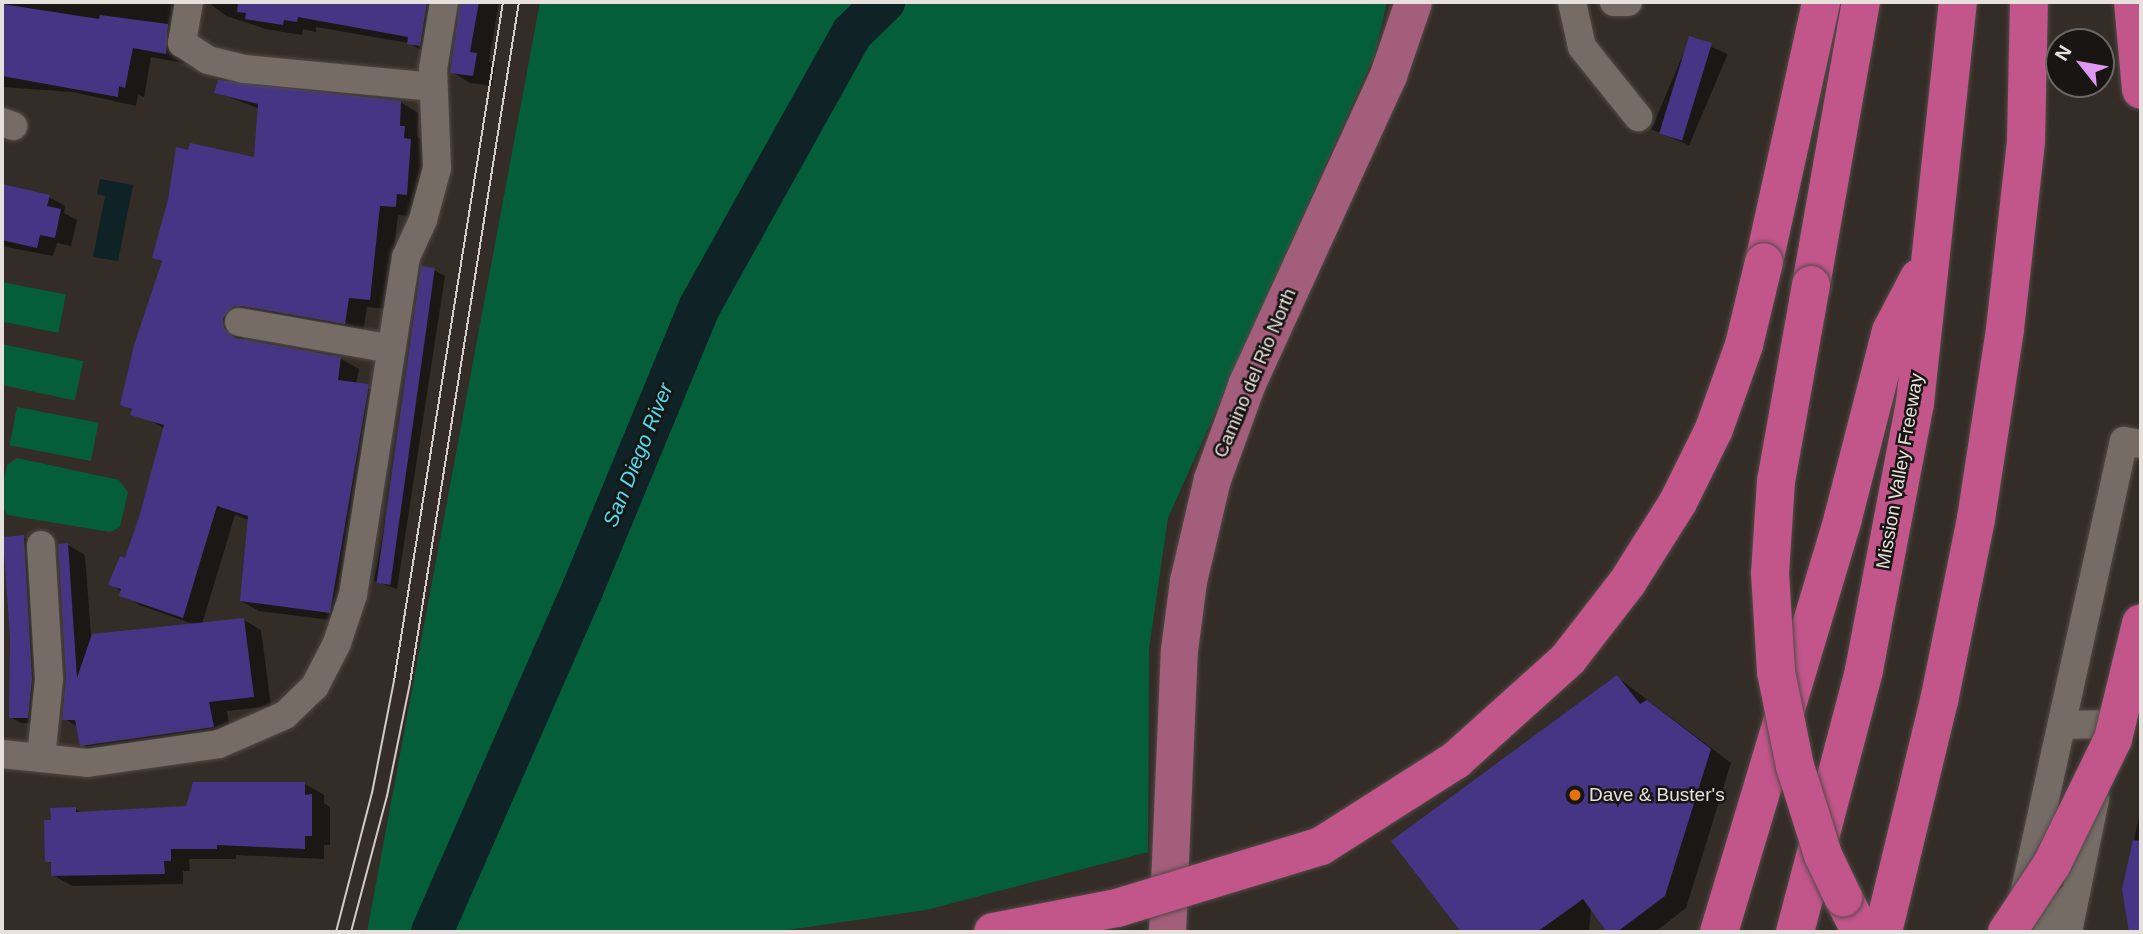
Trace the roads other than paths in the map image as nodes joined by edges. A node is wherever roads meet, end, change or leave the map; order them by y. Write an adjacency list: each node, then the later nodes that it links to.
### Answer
1 (189, 2): 12 (lane)
2 (444, 2): 12 (lane)
3 (1413, 2): 29 (main road, Camino del Rio North)
4 (1572, 2): 14 (lane)
5 (1614, 2): 6 (lane)
6 (1628, 2)
7 (1821, 2): 28 (highway, bridge)
8 (1861, 2): 32 (highway, bridge)
9 (1958, 2): 15 (highway, Mission Valley Freeway)
10 (2029, 2): 33 (highway)
11 (2133, 2): 13 (highway)
12 (433, 88): 17 (lane)
13 (2141, 90)
14 (1638, 117)
15 (1928, 260): 30 (highway); 31 (highway, Mission Valley Freeway)
16 (239, 322): 17 (lane)
17 (392, 349): 25 (lane)
18 (2141, 444): 23 (lane)
19 (41, 545): 25 (lane)
20 (2141, 609): 22 (lane)
21 (2141, 623): 34 (highway, bridge)
22 (2110, 724): 23 (lane); 26 (lane)
23 (2062, 725): 35 (lane)
24 (2, 754): 25 (lane)
25 (41, 758)
26 (2076, 894): 27 (lane); 36 (lane)
27 (2070, 931)
28 (993, 932)
29 (1167, 932)
30 (1719, 932)
31 (1795, 932)
32 (1861, 932)
33 (1883, 932)
34 (2007, 932)
35 (2016, 932)
36 (2029, 932)

